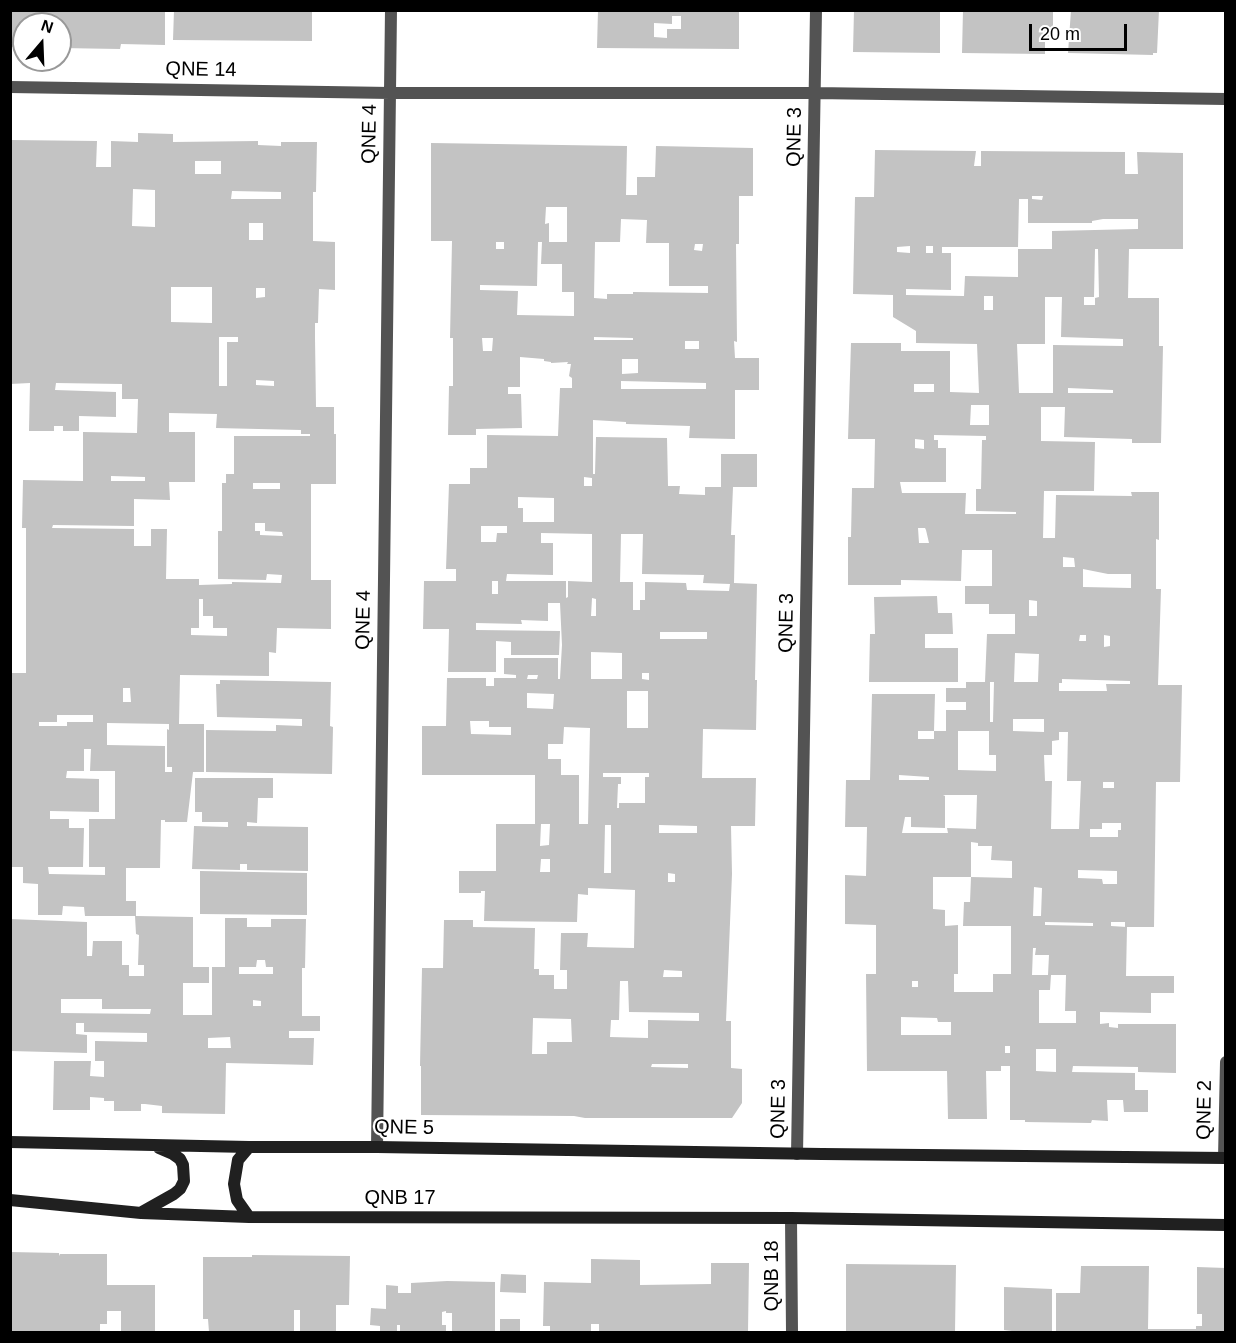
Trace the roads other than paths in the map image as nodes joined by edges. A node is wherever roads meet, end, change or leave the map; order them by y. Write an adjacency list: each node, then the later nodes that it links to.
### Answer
1 (391, 10): 4 (street, QNE 4)
2 (816, 10): 5 (street, QNE 3)
3 (10, 87): 4 (street, QNE 14)
4 (390, 93): 5 (street, QNE 14); 11 (street, QNE 4)
5 (815, 93): 6 (street, QNE 14); 12 (street, QNE 3)
6 (1226, 99)
7 (1226, 1062): 13 (street, QNE 2)
8 (10, 1142): 9 (main road, QNE 5)
9 (151, 1146): 10 (main road, QNE 5); 15 (main road)
10 (249, 1147): 11 (main road, QNE 5); 16 (main road)
11 (377, 1147): 12 (main road, QNE 5)
12 (797, 1154): 13 (main road, QNE 5)
13 (1225, 1158)
14 (10, 1200): 15 (main road, QNB 17)
15 (141, 1213): 16 (main road, QNB 17)
16 (249, 1217): 17 (main road, QNB 17)
17 (791, 1218): 18 (main road, QNB 17); 19 (street, QNB 18)
18 (1226, 1225)
19 (792, 1332)

